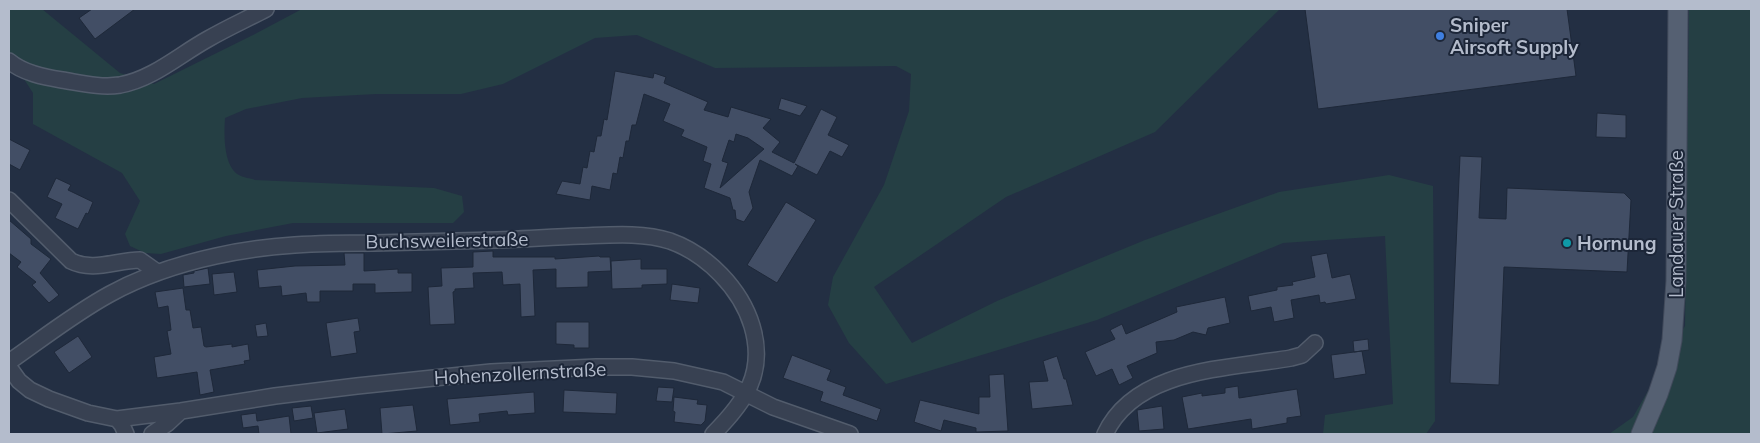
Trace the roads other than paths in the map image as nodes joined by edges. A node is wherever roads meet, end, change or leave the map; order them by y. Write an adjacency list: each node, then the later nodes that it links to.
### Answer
1 (266, 9): 3 (street)
2 (1678, 9): 17 (main road, Landauer Straße)
3 (9, 61)
4 (9, 200): 5 (street)
5 (157, 272): 7 (street, Buchsweilerstraße); 9 (street, Buchsweilerstraße)
6 (1315, 343): 12 (street)
7 (9, 362)
8 (9, 366): 11 (street, Hohenzollernstraße)
9 (746, 393): 10 (street, Hohenzollernstraße); 15 (street, Buchsweilerstraße); 16 (street, Hohenzollernstraße)
10 (181, 411): 11 (street, Hohenzollernstraße); 14 (street)
11 (117, 419): 13 (street)
12 (1104, 433)
13 (126, 434)
14 (152, 434)
15 (714, 434)
16 (850, 434)
17 (1641, 434)

